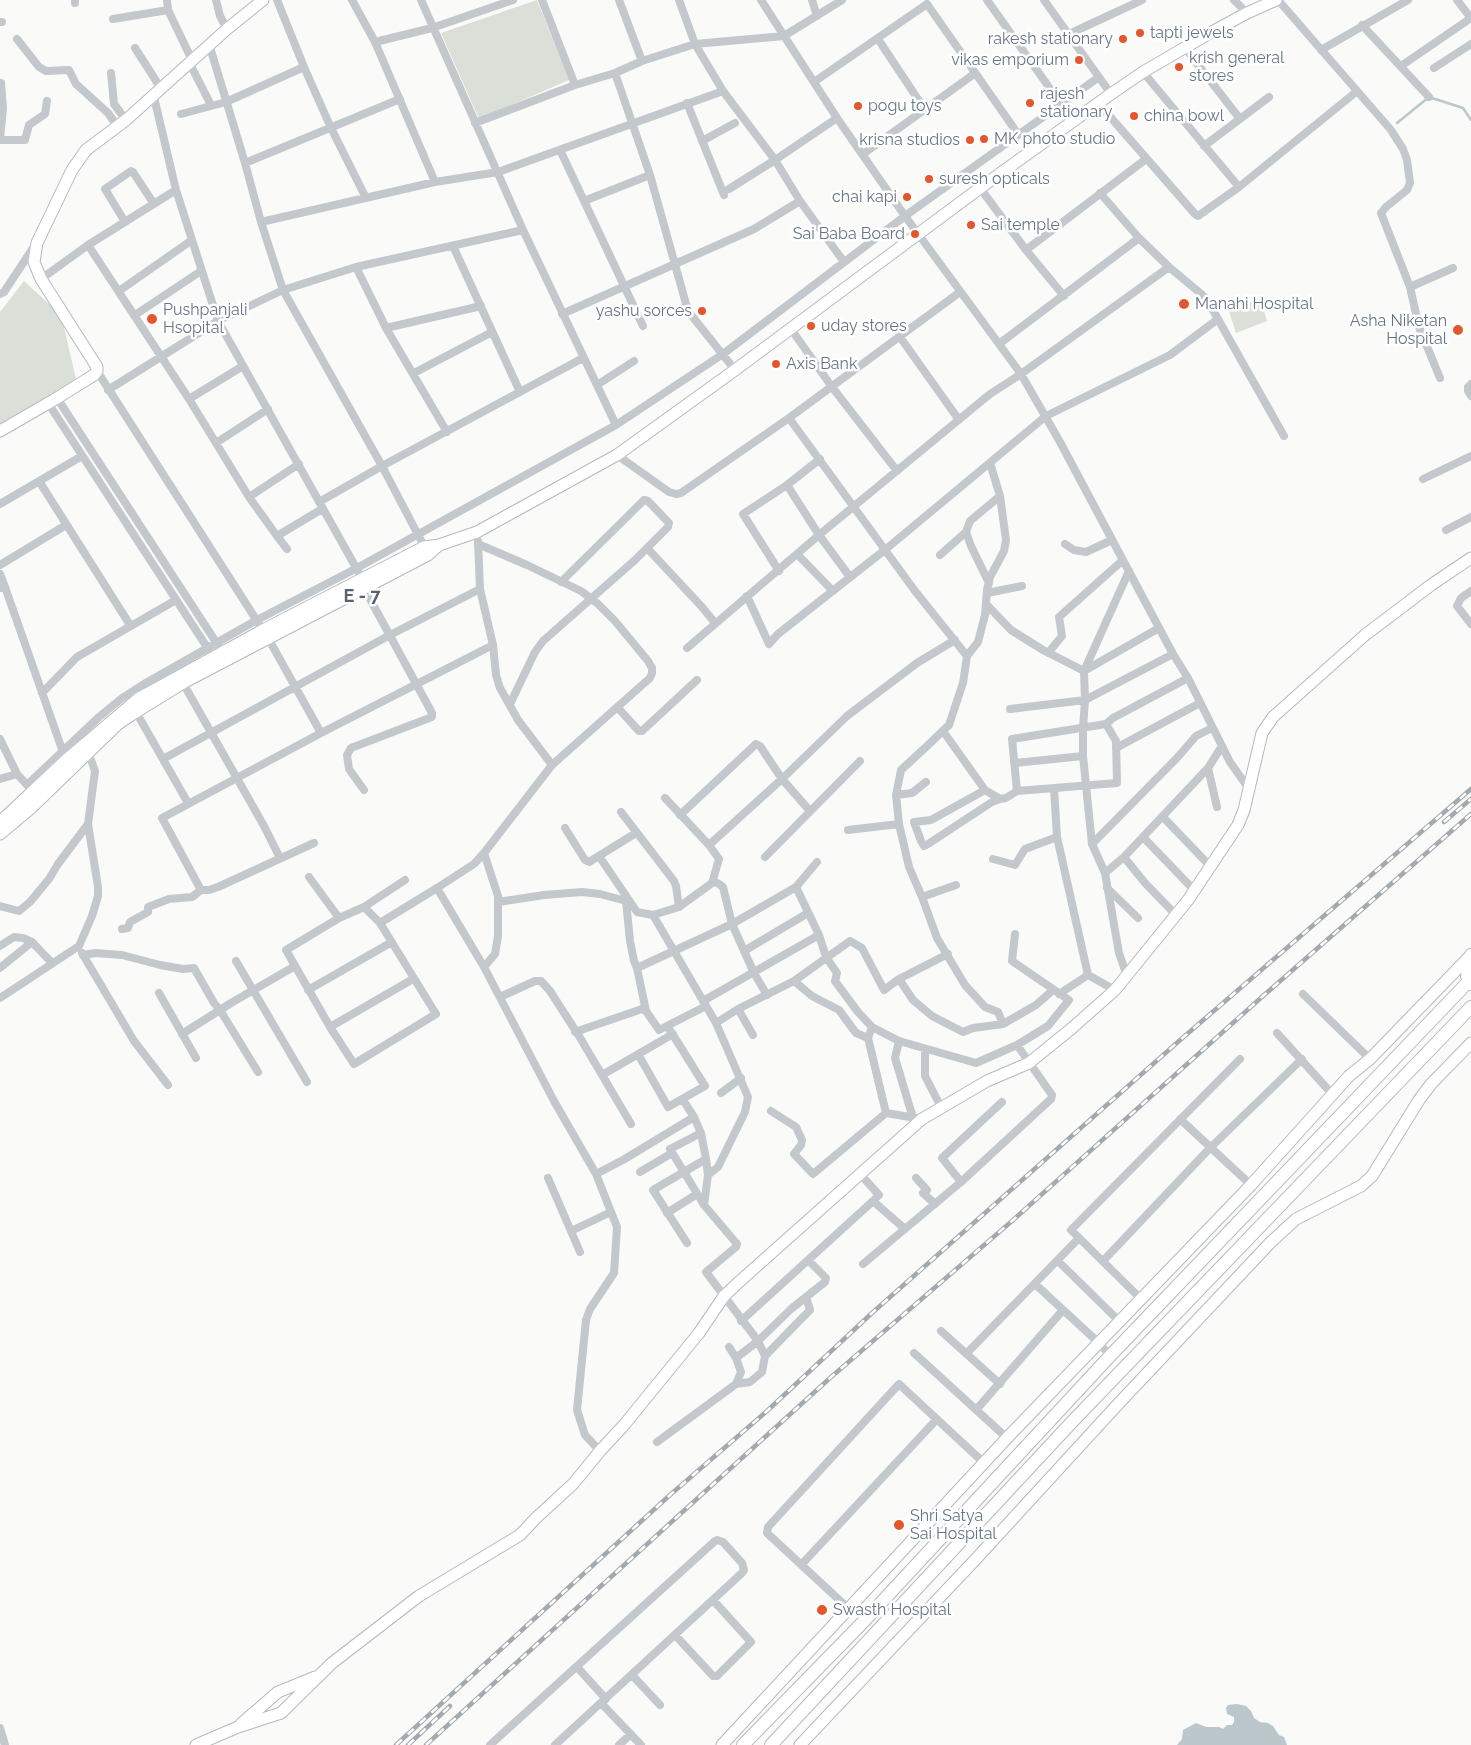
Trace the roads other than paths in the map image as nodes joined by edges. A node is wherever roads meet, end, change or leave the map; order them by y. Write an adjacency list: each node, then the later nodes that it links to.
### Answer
1 (167, 0): 21 (street)
2 (216, 0): 28 (street)
3 (263, 0): 28 (street)
4 (277, 0): 43 (street)
5 (352, 0): 33 (street)
6 (420, 0): 27 (street)
7 (513, 0): 27 (street)
8 (542, 0): 52 (street)
9 (619, 0): 41 (street)
10 (679, 0): 35 (street)
11 (761, 0): 30 (street)
12 (812, 0): 23 (street)
13 (842, 0): 23 (street)
14 (987, 0): 63 (street)
15 (1044, 0): 29 (street)
16 (1142, 0): 29 (street)
17 (1234, 0): 22 (street)
18 (1277, 0): 22 (street); 39 (street)
19 (1408, 0): 26 (street)
20 (1457, 0): 24 (street)
21 (168, 10): 25 (street); 40 (street)
22 (1247, 13): 38 (street)
23 (818, 16): 30 (street)
24 (1471, 18): 42 (street)
25 (113, 19)
26 (1362, 26): 39 (street); 42 (street)
27 (432, 28): 33 (street); 71 (street)
28 (226, 29): 34 (street)
29 (1069, 34): 49 (street)
30 (784, 36): 35 (street); 50 (street)
31 (878, 38): 48 (street); 50 (street); 66 (street)
32 (17, 39): 70 (street)
33 (374, 42): 59 (street)
34 (209, 44): 40 (street); 61 (street)
35 (695, 44): 41 (street); 54 (street)
36 (1471, 44): 44 (street)
37 (135, 48): 53 (street)
38 (1185, 48): 45 (street); 69 (street)
39 (1321, 50): 55 (street)
40 (191, 61): 53 (street); 65 (street)
41 (642, 61): 47 (street)
42 (1401, 66): 58 (street)
43 (304, 67): 61 (street); 74 (street)
44 (1434, 68)
45 (1144, 72): 56 (street); 78 (street)
46 (111, 73): 70 (street)
47 (615, 73): 52 (street); 73 (street)
48 (974, 74): 66 (street); 75 (street)
49 (1099, 77): 56 (street); 63 (street)
50 (814, 82): 68 (street)
51 (1, 83): 76 (street)
52 (575, 85): 71 (street)
53 (157, 90): 70 (street); 89 (street)
54 (723, 90): 62 (street); 82 (street)
55 (1356, 92): 87 (street); 116 (street)
56 (1111, 94): 64 (street)
57 (1269, 97): 69 (street)
58 (1429, 97)
59 (400, 99): 74 (street); 86 (street)
60 (47, 101): 76 (street)
61 (226, 102): 65 (street); 83 (street)
62 (686, 103): 73 (street); 77 (street)
63 (1060, 104): 75 (street)
64 (1098, 104): 81 (street); 88 (street)
65 (211, 105): 67 (street)
66 (925, 110): 80 (street)
67 (181, 114)
68 (837, 118): 80 (street); 82 (street)
69 (1240, 119): 78 (street)
70 (121, 123): 102 (street)
71 (475, 123): 84 (street)
72 (735, 123): 77 (street)
73 (633, 124): 79 (street); 85 (street)
74 (331, 128): 83 (street); 91 (street)
75 (1018, 134): 95 (street)
76 (0, 140)
77 (702, 141): 82 (street)
78 (1204, 146): 87 (street)
79 (560, 150): 84 (street); 92 (street)
80 (863, 154): 95 (street)
81 (1146, 159): 87 (street); 90 (street)
82 (775, 160): 93 (street)
83 (245, 163): 97 (street)
84 (498, 172): 86 (street); 98 (street)
85 (650, 175): 92 (street); 107 (street)
86 (435, 182): 91 (street)
87 (1239, 187)
88 (980, 188): 99 (street); 105 (street)
89 (176, 190): 94 (street); 101 (street)
90 (1100, 193): 100 (street); 105 (street)
91 (366, 198): 97 (street)
92 (584, 201): 115 (street)
93 (800, 201): 106 (street); 107 (street)
94 (154, 204): 96 (street); 96 (street)
95 (905, 216): 99 (street); 106 (street)
96 (125, 222): 103 (street)
97 (261, 222): 117 (street)
98 (523, 230): 104 (street); 123 (street)
99 (918, 234): 119 (street); 129 (street)
100 (1139, 238): 108 (street); 121 (street)
101 (192, 240): 111 (street); 118 (street)
102 (36, 243): 113 (street); 114 (street)
103 (88, 245): 113 (street); 118 (street)
104 (453, 246): 109 (street); 122 (street)
105 (1026, 250): 121 (street)
106 (844, 262): 133 (street)
107 (674, 263): 115 (street); 133 (street)
108 (1168, 267): 125 (street); 141 (street)
109 (356, 268): 117 (street); 128 (street)
110 (1453, 268): 116 (street)
111 (201, 271): 124 (street); 126 (street)
112 (0, 278): 114 (street)
113 (41, 279): 139 (street)
114 (8, 285): 120 (street)
115 (624, 286): 123 (street); 127 (street)
116 (1410, 287): 142 (street)
117 (283, 290): 126 (street); 166 (street)
118 (119, 291): 124 (street)
119 (960, 292): 131 (street); 132 (street)
120 (0, 294)
121 (1064, 296): 132 (street)
122 (481, 306): 128 (street); 130 (street)
123 (562, 314): 135 (street)
124 (135, 315): 134 (street)
125 (1218, 319): 152 (street); 158 (street)
126 (218, 321): 134 (street); 137 (street)
127 (643, 326)
128 (386, 328): 140 (street)
129 (791, 329): 138 (street); 145 (street)
130 (492, 332): 140 (street); 147 (street)
131 (900, 337): 145 (street); 154 (street)
132 (999, 344): 141 (street)
133 (723, 354): 138 (street); 155 (street)
134 (161, 357): 146 (street); 149 (street)
135 (582, 358): 144 (street); 147 (street)
136 (634, 361): 144 (street)
137 (243, 366): 149 (street); 151 (street)
138 (735, 370): 160 (street)
139 (97, 371): 146 (street); 150 (street)
140 (414, 373): 157 (street)
141 (1021, 374): 152 (street); 154 (street)
142 (1440, 378)
143 (1471, 384): 148 (street)
144 (597, 385): 155 (street)
145 (832, 387): 153 (street); 167 (street)
146 (108, 390): 217 (street)
147 (520, 392): 157 (street)
148 (1471, 396)
149 (190, 399): 159 (street)
150 (52, 400): 156 (street); 161 (street); 223 (street)
151 (268, 409): 159 (street); 165 (street)
152 (1046, 416): 164 (street); 184 (street)
153 (789, 418): 160 (street); 163 (street)
154 (959, 420): 167 (street)
155 (616, 425): 181 (street)
156 (0, 431)
157 (447, 432): 166 (street)
158 (1284, 436)
159 (216, 443): 172 (street)
160 (617, 455): 179 (street)
161 (82, 456): 169 (street); 211 (street)
162 (1471, 456): 168 (street)
163 (820, 459): 170 (street); 175 (street)
164 (990, 463): 171 (street); 189 (street)
165 (299, 464): 172 (street); 174 (street)
166 (382, 466): 174 (street); 181 (street)
167 (897, 471): 175 (street)
168 (1422, 479)
169 (38, 481): 173 (street); 177 (street)
170 (787, 485): 182 (street); 196 (street)
171 (1000, 496): 180 (street); 202 (street)
172 (249, 497): 183 (street)
173 (0, 504)
174 (320, 506): 183 (street); 200 (street)
175 (855, 506): 182 (street); 189 (street)
176 (1471, 517): 178 (street)
177 (66, 525): 195 (street); 215 (street)
178 (1446, 530)
179 (477, 532): 185 (street); 190 (street)
180 (966, 532): 192 (street); 202 (street)
181 (418, 534): 190 (street); 200 (street)
182 (819, 535): 191 (street); 199 (street)
183 (277, 536): 188 (street)
184 (1112, 540): 186 (street); 194 (street)
185 (478, 544): 201 (street); 205 (street)
186 (1065, 544)
187 (647, 548): 201 (street); 210 (street); 213 (street)
188 (287, 549)
189 (886, 549): 199 (street); 219 (street)
190 (426, 551): 200 (street)
191 (797, 554): 196 (street); 206 (street)
192 (940, 555)
193 (1471, 558): 263 (street)
194 (1123, 560): 197 (street); 222 (street)
195 (0, 565)
196 (779, 571): 209 (street)
197 (1129, 571): 216 (street); 226 (street)
198 (0, 574): 204 (street)
199 (850, 577): 206 (street)
200 (361, 578): 217 (street); 217 (street); 218 (street)
201 (561, 582): 210 (street)
202 (989, 583): 208 (street)
203 (1022, 586): 208 (street)
204 (2, 587): 232 (street)
205 (480, 589): 218 (street); 220 (street)
206 (833, 591): 209 (street)
207 (1471, 592): 214 (street)
208 (987, 593): 212 (street)
209 (747, 596): 213 (street)
210 (591, 599): 235 (street); 236 (street)
211 (176, 600): 215 (street); 223 (street)
212 (986, 604): 222 (street); 225 (street)
213 (715, 623): 221 (street)
214 (1471, 624)
215 (130, 625): 232 (street)
216 (1159, 628): 224 (street); 226 (street)
217 (262, 630): 223 (street); 223 (street); 231 (street)
218 (390, 635): 230 (street); 231 (street)
219 (955, 640): 225 (street); 258 (street)
220 (493, 646): 230 (street); 235 (street)
221 (686, 648)
222 (1048, 653): 226 (street)
223 (217, 654): 229 (street); 247 (street); 249 (street)
224 (1173, 654): 227 (street); 233 (street)
225 (967, 656): 242 (street)
226 (1084, 671): 233 (street)
227 (1188, 678): 234 (street); 239 (street)
228 (697, 680): 236 (street)
229 (183, 683): 238 (street); 243 (street)
230 (416, 684): 244 (street); 264 (street)
231 (295, 687): 243 (street); 244 (street)
232 (42, 693): 249 (street)
233 (1085, 700): 237 (street); 241 (street)
234 (1200, 703): 240 (street); 248 (street)
235 (510, 704): 254 (street)
236 (618, 708): 254 (street)
237 (1010, 709)
238 (136, 712): 247 (street); 251 (street)
239 (1106, 724): 241 (street); 248 (street)
240 (1212, 728): 246 (street); 288 (street)
241 (1083, 729): 250 (street); 253 (street)
242 (943, 731): 265 (street); 268 (street)
243 (212, 732): 251 (street); 257 (street)
244 (321, 733): 257 (street)
245 (0, 738): 256 (street)
246 (1222, 746): 255 (street); 263 (street)
247 (86, 748): 249 (street); 266 (street); 279 (street)
248 (1116, 748): 261 (street)
249 (64, 755): 266 (street)
250 (1083, 756): 253 (street); 261 (street)
251 (163, 759): 271 (street)
252 (860, 761): 274 (street)
253 (1015, 764): 267 (street)
254 (552, 765): 290 (street)
255 (1208, 768): 272 (street); 276 (street)
256 (17, 774): 259 (street); 266 (street)
257 (238, 778): 271 (street); 294 (street)
258 (782, 778): 274 (street); 275 (street); 289 (street)
259 (0, 779)
260 (926, 782): 268 (street)
261 (1086, 785): 262 (street); 288 (street)
262 (1054, 788): 267 (street); 285 (street)
263 (1248, 789): 297 (street)
264 (364, 790)
265 (985, 790): 270 (street); 278 (street)
266 (33, 791): 277 (street); 284 (street)
267 (1017, 791): 270 (street)
268 (896, 795): 280 (street)
269 (665, 798): 275 (street)
270 (1000, 799): 278 (street)
271 (188, 803): 306 (street)
272 (1217, 807)
273 (621, 812): 283 (street)
274 (810, 812): 292 (street)
275 (680, 815): 289 (street)
276 (1163, 816): 286 (street); 297 (street)
277 (0, 822)
278 (914, 822): 280 (street)
279 (88, 824): 311 (street); 327 (street)
280 (899, 824): 282 (street); 308 (street)
281 (564, 828): 291 (street)
282 (848, 830)
283 (636, 833): 291 (street); 313 (street)
284 (0, 834)
285 (1057, 837): 295 (street); 341 (street)
286 (1143, 837): 293 (street); 307 (street)
287 (314, 843): 294 (street)
288 (1092, 844): 298 (street)
289 (709, 845): 301 (street)
290 (484, 853): 304 (street); 309 (street)
291 (599, 856): 310 (street)
292 (765, 857)
293 (1124, 857): 298 (street); 316 (street)
294 (280, 858): 306 (street)
295 (993, 859)
296 (817, 862): 303 (street)
297 (1211, 868): 307 (street)
298 (1105, 873): 305 (street)
299 (309, 877): 317 (street)
300 (405, 880): 312 (street)
301 (712, 883): 313 (street); 320 (street)
302 (956, 886): 308 (street)
303 (796, 887): 314 (street); 320 (street)
304 (437, 888): 319 (street); 337 (street)
305 (1107, 888): 318 (street); 342 (street)
306 (201, 890): 321 (street)
307 (1194, 890): 316 (street)
308 (922, 897): 330 (street)
309 (498, 902): 310 (street); 337 (street)
310 (628, 902): 315 (street); 339 (street)
311 (0, 906)
312 (364, 907): 317 (street); 319 (street)
313 (679, 907): 315 (street)
314 (808, 913): 323 (street); 328 (street)
315 (653, 915): 329 (street)
316 (1176, 915): 342 (street)
317 (339, 918): 336 (street)
318 (1138, 918)
319 (380, 923): 325 (street)
320 (732, 924): 328 (street); 329 (street)
321 (122, 929)
322 (1015, 934): 351 (street)
323 (819, 935): 333 (street); 340 (street)
324 (32, 942): 326 (street); 335 (street); 338 (street)
325 (392, 942): 344 (street); 348 (street)
326 (0, 946)
327 (79, 946): 331 (street); 335 (street)
328 (744, 951): 340 (street)
329 (675, 952): 339 (street); 356 (street)
330 (948, 954): 343 (street); 362 (street)
331 (84, 955): 359 (street); 386 (street)
332 (1471, 955): 346 (main road); 380 (street)
333 (826, 958): 343 (street); 345 (street); 365 (street)
334 (236, 961): 347 (street)
335 (52, 963): 355 (street)
336 (295, 966): 347 (street); 348 (street)
337 (484, 967): 354 (street)
338 (0, 968)
339 (636, 968): 360 (street)
340 (754, 973): 353 (street); 356 (street)
341 (1088, 975): 349 (street); 351 (street)
342 (1127, 976): 349 (street)
343 (899, 979): 362 (street)
344 (414, 980): 363 (street); 363 (street)
345 (794, 981): 353 (street); 371 (street)
346 (1470, 982): 440 (main road)
347 (254, 990): 359 (street); 385 (street)
348 (308, 990): 363 (street)
349 (1115, 990): 381 (street)
350 (159, 992): 368 (street)
351 (1056, 992): 362 (street); 374 (street)
352 (1303, 994): 380 (street)
353 (767, 995): 358 (street)
354 (500, 997): 366 (street); 404 (street)
355 (0, 998)
356 (704, 1003): 361 (street); 364 (street)
357 (1471, 1007): 470 (main road)
358 (738, 1009): 361 (street); 370 (street)
359 (220, 1010): 368 (street); 382 (street)
360 (646, 1011): 364 (street); 366 (street)
361 (716, 1023): 384 (street)
362 (1003, 1024)
363 (330, 1027)
364 (668, 1027): 369 (street)
365 (872, 1028): 371 (street); 372 (street)
366 (576, 1032): 383 (street)
367 (1277, 1033): 379 (street)
368 (182, 1034): 377 (street)
369 (673, 1034): 376 (street); 389 (street)
370 (753, 1035)
371 (868, 1038): 393 (street)
372 (899, 1041): 375 (street); 395 (street)
373 (1471, 1043): 471 (street)
374 (1017, 1045): 375 (street); 381 (street)
375 (926, 1050): 391 (street)
376 (638, 1054): 383 (street); 389 (street)
377 (196, 1058)
378 (1240, 1059): 396 (street)
379 (1302, 1059): 388 (street); 399 (street)
380 (1370, 1059): 388 (street)
381 (1029, 1063): 391 (street); 409 (street)
382 (258, 1072)
383 (602, 1075): 397 (street)
384 (741, 1078): 387 (street); 406 (street)
385 (307, 1082)
386 (168, 1085)
387 (721, 1093)
388 (1333, 1095): 410 (street)
389 (683, 1100): 394 (street)
390 (1002, 1102): 409 (street)
391 (941, 1107): 395 (street)
392 (771, 1110): 393 (street)
393 (886, 1113): 395 (street)
394 (694, 1117): 398 (street); 404 (street)
395 (917, 1119): 405 (street)
396 (1180, 1119): 399 (street); 419 (street)
397 (631, 1124)
398 (701, 1133): 400 (street); 401 (street)
399 (1210, 1148): 410 (street); 424 (street)
400 (672, 1153): 402 (street); 403 (street)
401 (706, 1159): 402 (street); 406 (street)
402 (683, 1171): 411 (street); 416 (street)
403 (640, 1172)
404 (596, 1174): 415 (street)
405 (860, 1174): 412 (street); 427 (street)
406 (708, 1175): 414 (street)
407 (548, 1178): 418 (street)
408 (916, 1178): 413 (street)
409 (961, 1182): 413 (street)
410 (1251, 1185): 429 (street)
411 (697, 1194): 414 (street); 416 (street)
412 (873, 1201): 417 (street); 422 (street)
413 (935, 1204): 417 (street)
414 (704, 1205): 427 (street)
415 (611, 1212): 418 (street); 448 (street)
416 (667, 1213): 420 (street)
417 (905, 1229): 425 (street)
418 (571, 1231): 421 (street)
419 (1079, 1238): 423 (street); 424 (street)
420 (687, 1243)
421 (580, 1252)
422 (808, 1260): 428 (street); 431 (street)
423 (1058, 1261): 426 (street); 432 (street)
424 (1103, 1261): 429 (street)
425 (863, 1264)
426 (1035, 1284): 430 (street); 438 (street)
427 (724, 1296): 431 (street); 448 (street)
428 (806, 1297): 434 (street); 439 (street)
429 (1141, 1299): 432 (street)
430 (1063, 1310): 435 (street); 443 (street)
431 (741, 1321): 434 (street)
432 (1119, 1322): 435 (street)
433 (941, 1331): 438 (street)
434 (758, 1341): 439 (street); 441 (street)
435 (1099, 1343): 440 (street); 446 (street)
436 (729, 1347): 441 (street)
437 (914, 1353): 444 (street)
438 (966, 1354): 443 (street)
439 (765, 1356): 442 (street)
440 (1110, 1356): 469 (main road)
441 (736, 1358): 442 (street)
442 (736, 1384): 447 (street)
443 (1000, 1384): 444 (street)
444 (976, 1410): 446 (street)
445 (937, 1419): 449 (street); 450 (street); 450 (street)
446 (1007, 1438): 449 (street)
447 (656, 1442)
448 (600, 1451): 455 (street)
449 (984, 1463): 452 (street)
450 (802, 1564): 452 (street)
451 (713, 1600): 453 (street); 453 (street); 454 (street)
452 (849, 1609): 468 (street)
453 (675, 1636): 456 (street)
454 (577, 1667): 457 (street); 464 (street)
455 (319, 1675): 459 (street); 459 (street)
456 (632, 1675): 457 (street); 458 (street)
457 (603, 1701): 461 (street); 465 (street)
458 (660, 1704)
459 (238, 1726): 463 (street)
460 (0, 1728): 462 (street)
461 (631, 1734): 466 (street); 467 (street)
462 (5, 1745)
463 (196, 1745)
464 (490, 1745)
465 (555, 1745)
466 (618, 1745)
467 (642, 1745)
468 (722, 1745)
469 (743, 1745)
470 (771, 1745)
471 (800, 1745)

